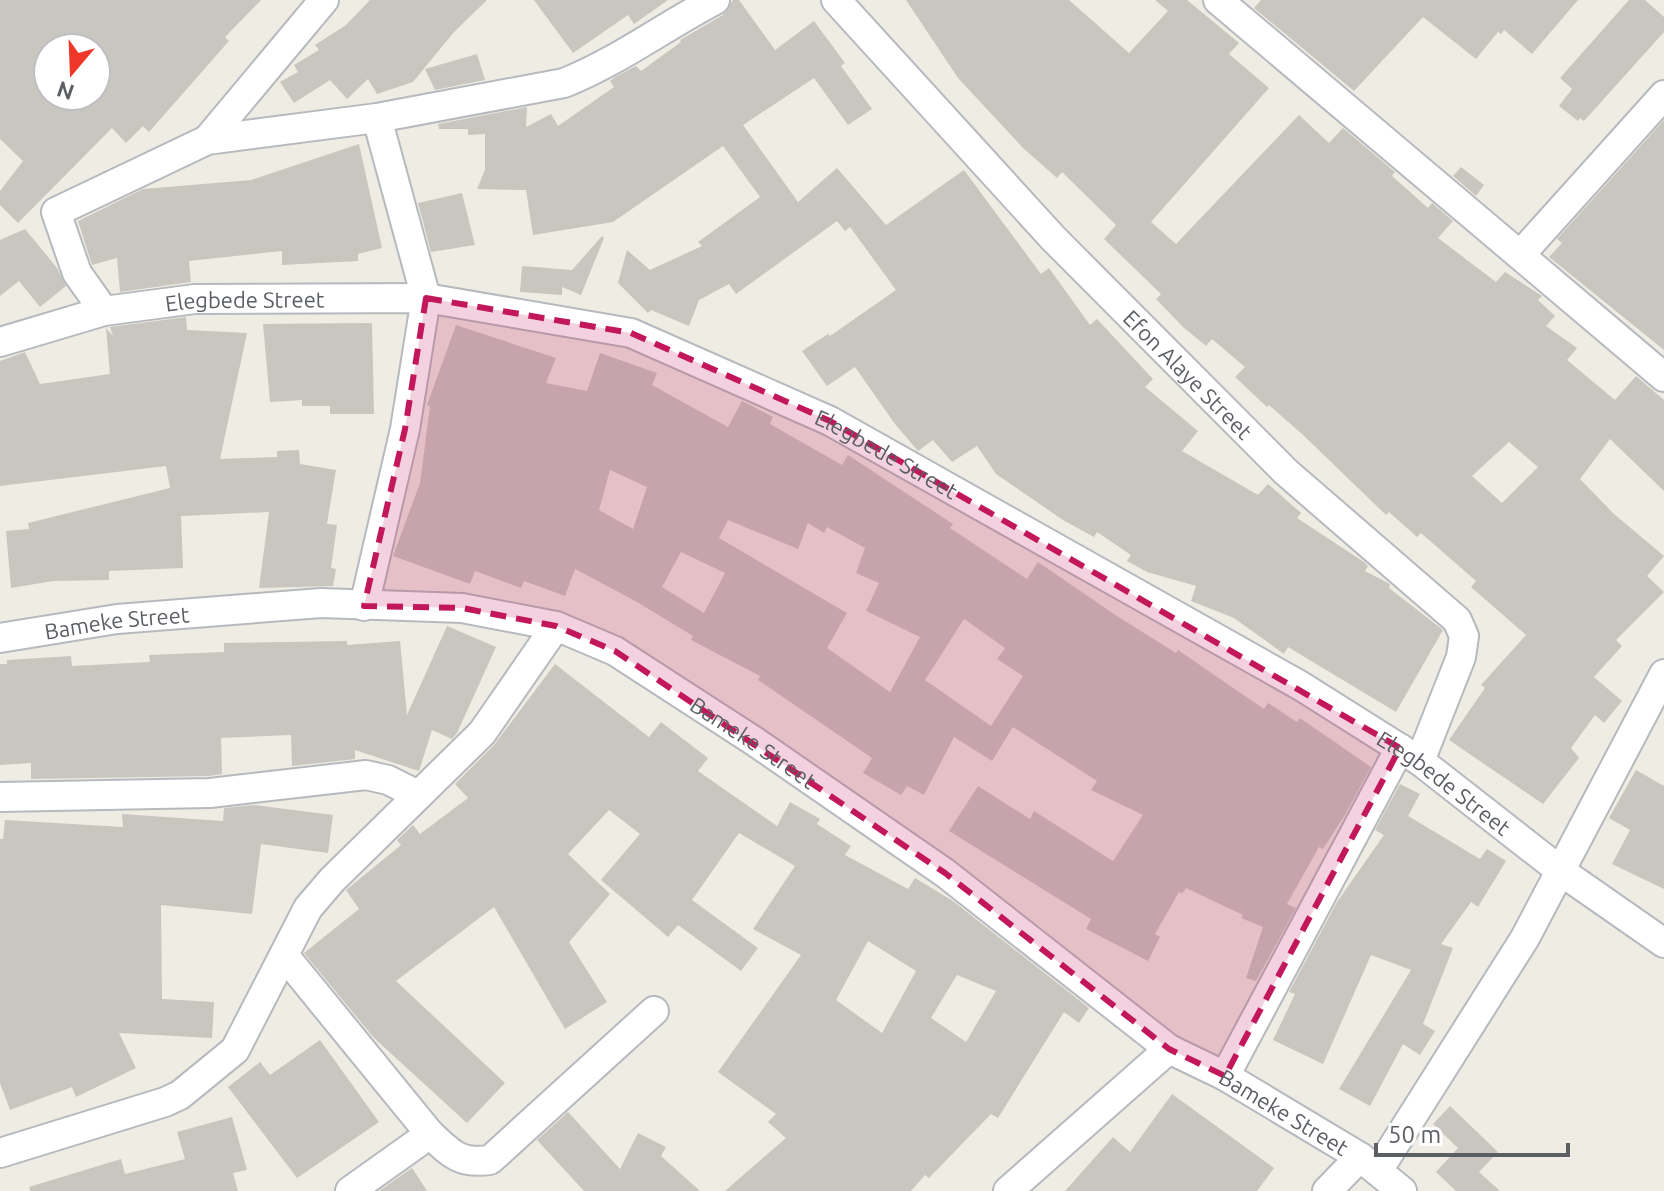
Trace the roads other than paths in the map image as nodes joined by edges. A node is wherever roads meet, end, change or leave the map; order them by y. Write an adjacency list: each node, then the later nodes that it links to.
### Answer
1 (324, 0): 7 (street)
2 (715, 0): 6 (street)
3 (836, 0): 17 (street, Efon Alaye Street)
4 (1218, 0): 8 (street)
5 (1664, 95): 8 (street)
6 (377, 118): 7 (street); 9 (street)
7 (207, 140): 10 (street)
8 (1521, 254): 12 (street)
9 (426, 298): 10 (street, Elegbede Street); 13 (street); 17 (street, Elegbede Street)
10 (104, 311): 11 (street, Elegbede Street)
11 (0, 342)
12 (1664, 377)
13 (364, 606): 14 (street, Bameke Street); 15 (street, Bameke Street)
14 (556, 626): 18 (street); 24 (street, Bameke Street)
15 (0, 638)
16 (1664, 674): 20 (street)
17 (1410, 754): 20 (street, Elegbede Street); 25 (street, Efon Alaye Street)
18 (418, 795): 19 (street); 22 (street)
19 (0, 797)
20 (1562, 872): 21 (street, Elegbede Street); 28 (street)
21 (1664, 943)
22 (284, 955): 26 (street); 27 (street)
23 (654, 1011): 26 (street)
24 (1169, 1049): 25 (street, Bameke Street); 30 (street)
25 (1225, 1076): 28 (street, Bameke Street)
26 (430, 1134): 29 (street)
27 (0, 1153)
28 (1369, 1163): 31 (street); 32 (street, Bameke Street)
29 (350, 1191)
30 (1008, 1191)
31 (1327, 1191)
32 (1402, 1191)

